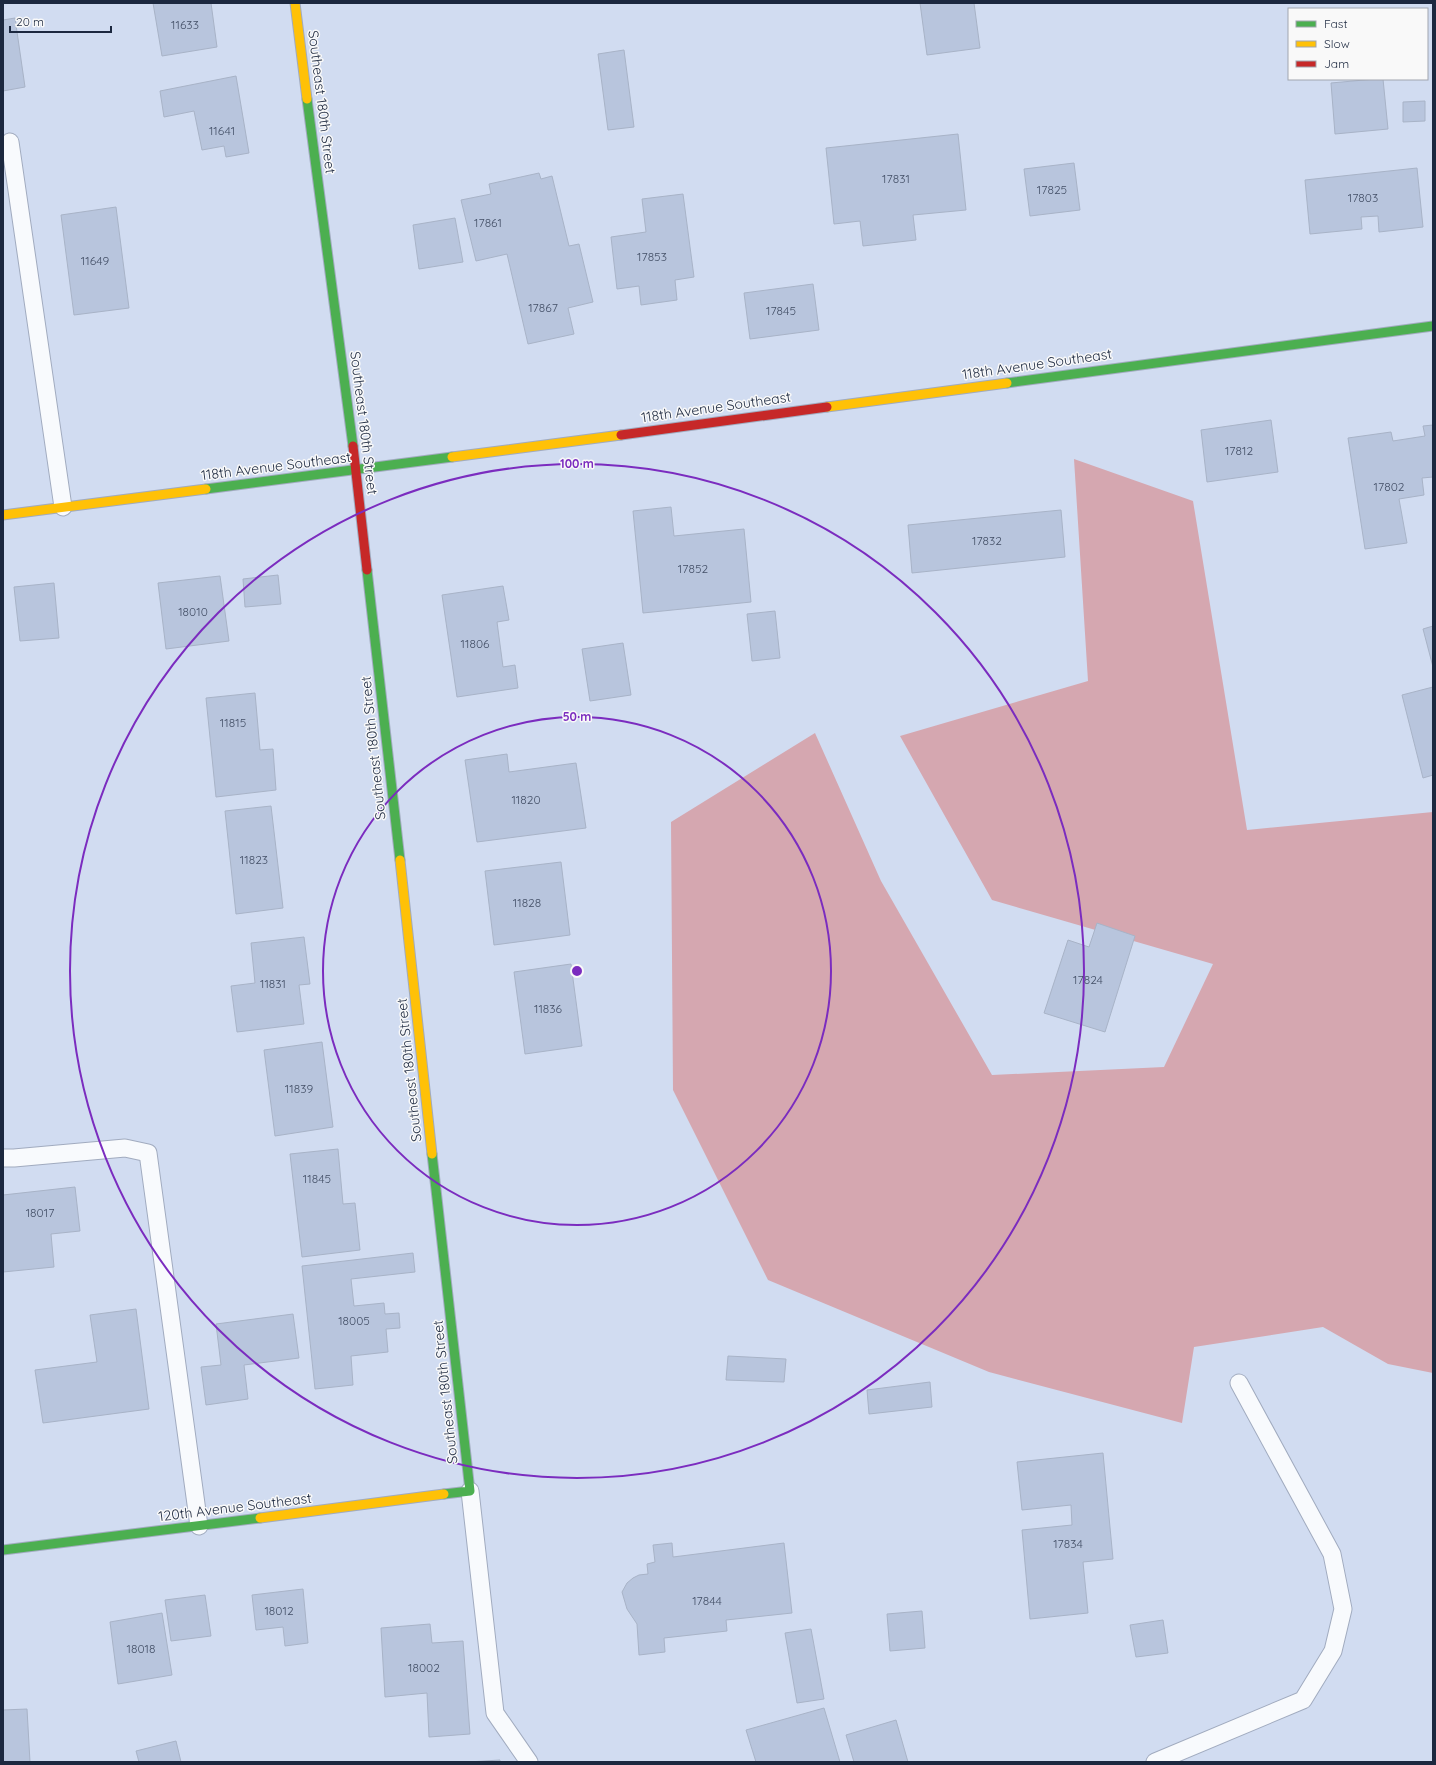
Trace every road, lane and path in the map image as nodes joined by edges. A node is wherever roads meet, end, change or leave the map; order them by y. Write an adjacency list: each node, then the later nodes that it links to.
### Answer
1 (295, 3): 4 (street, Southeast 180th Street)
2 (10, 142): 5 (lane)
3 (1433, 326): 4 (street, 118th Avenue Southeast)
4 (356, 470): 5 (street, 118th Avenue Southeast); 9 (street, Southeast 180th Street)
5 (63, 508): 6 (street, 118th Avenue Southeast)
6 (3, 515)
7 (3, 1158): 10 (lane)
8 (1239, 1382): 13 (lane)
9 (470, 1491): 10 (street, 120th Avenue Southeast); 12 (lane)
10 (198, 1526): 11 (street, 120th Avenue Southeast)
11 (6, 1553)
12 (529, 1762)
13 (1155, 1762)

